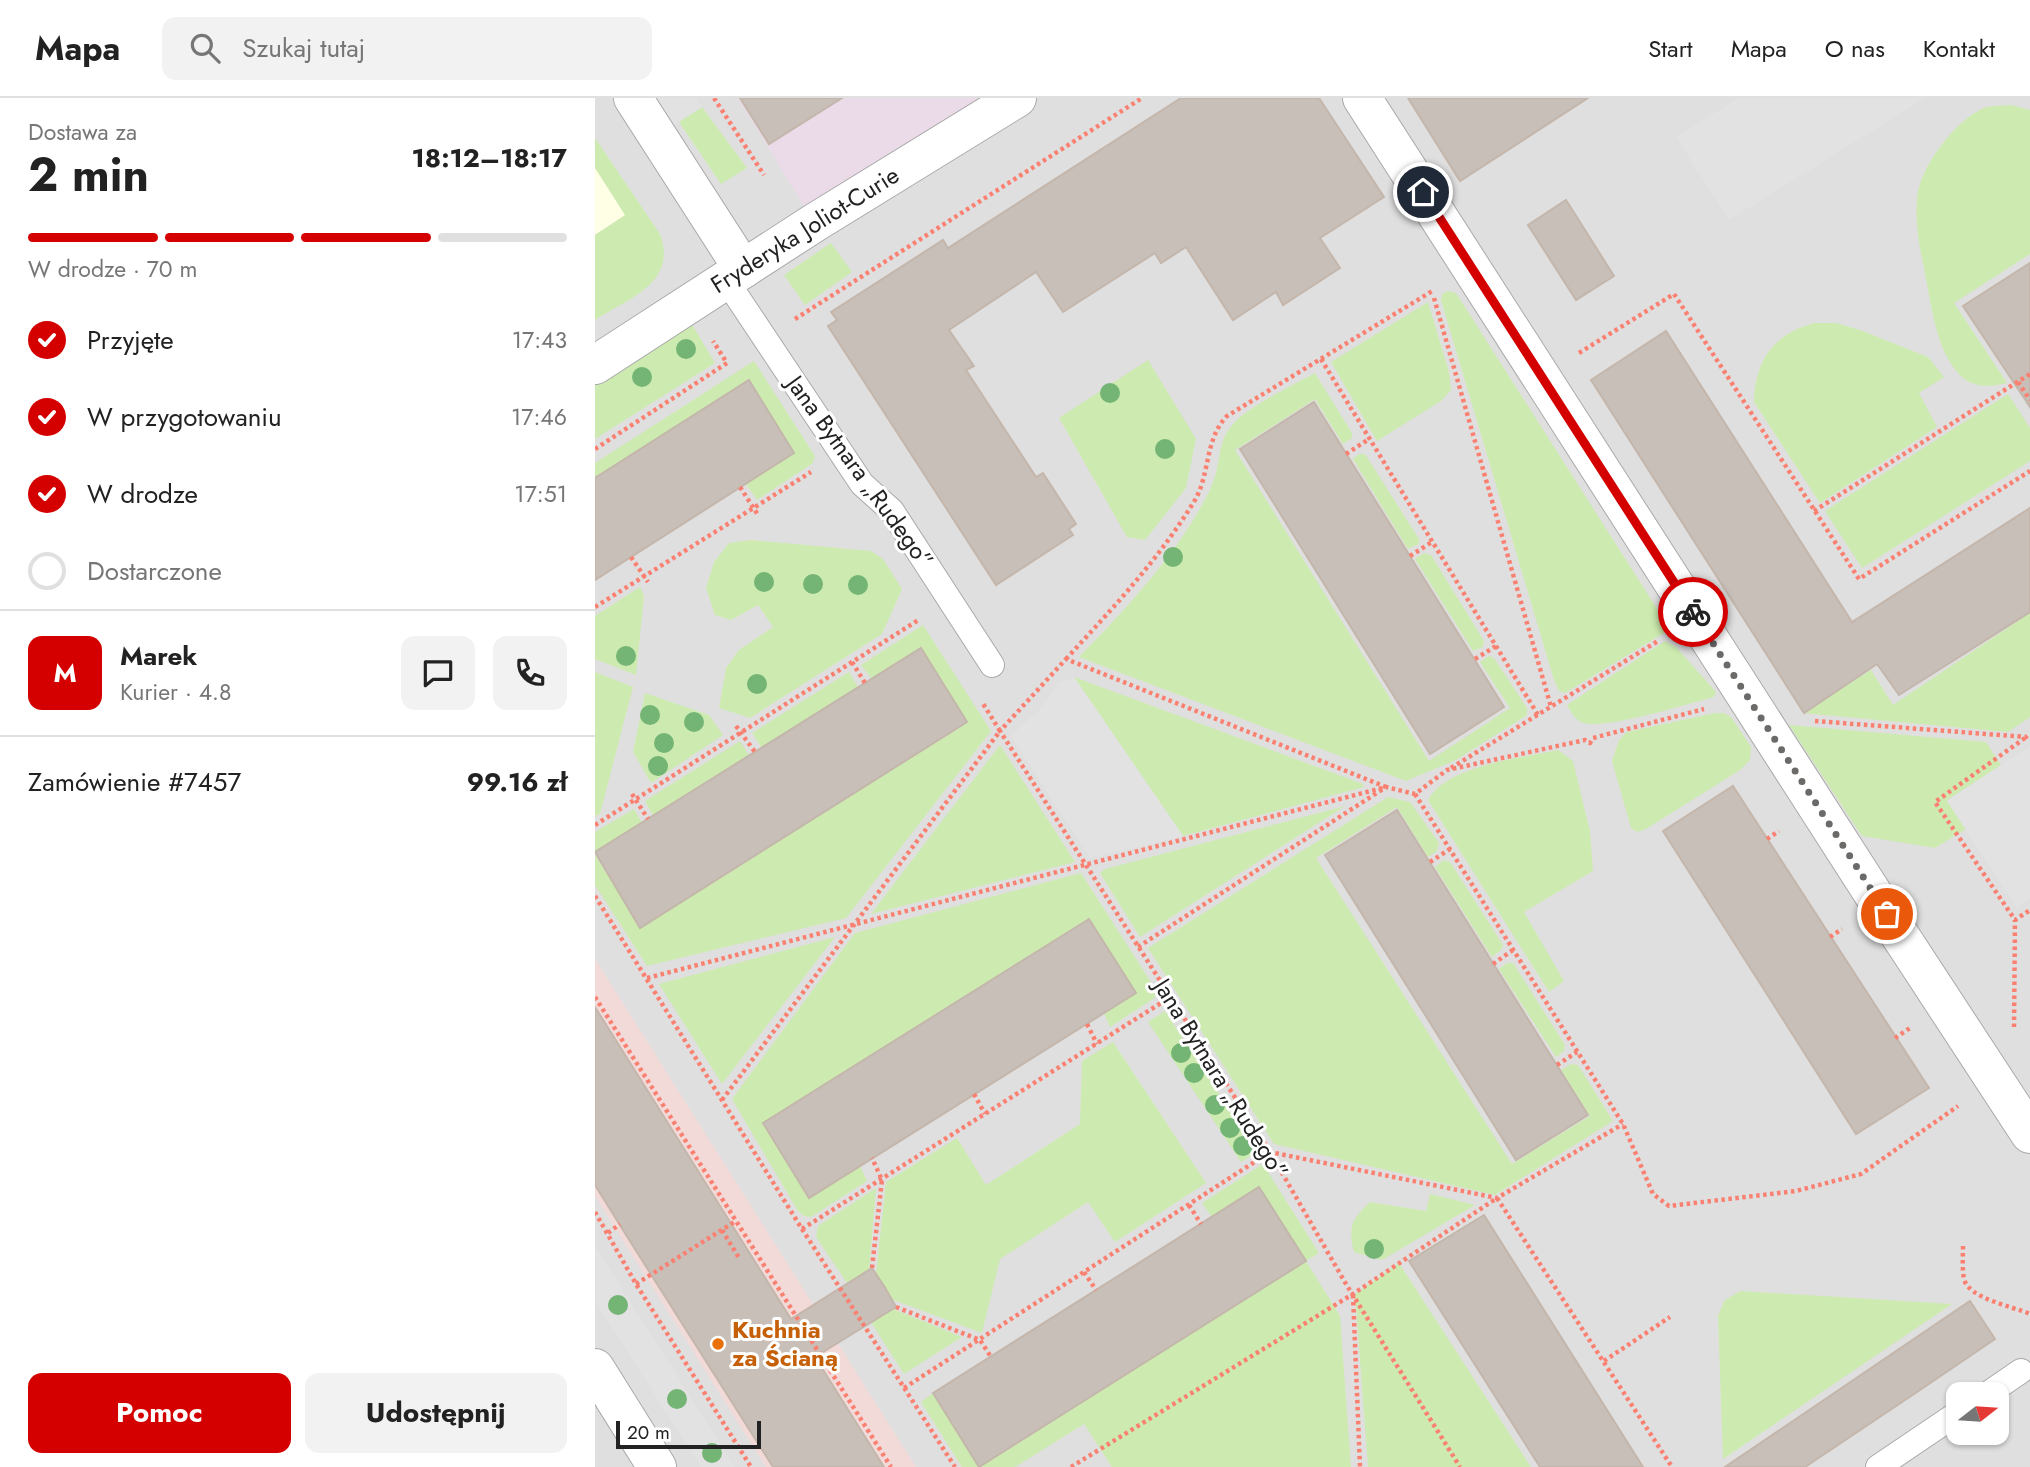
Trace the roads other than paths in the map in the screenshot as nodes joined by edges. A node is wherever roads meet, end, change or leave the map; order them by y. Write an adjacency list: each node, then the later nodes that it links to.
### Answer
1 (633, 98): 4 (street, Jana Bytnara „Rudego”)
2 (1017, 98): 4 (street, Fryderyka Joliot-Curie)
3 (1362, 98): 7 (street)
4 (734, 275): 5 (street, Fryderyka Joliot-Curie); 6 (lane, Jana Bytnara „Rudego”)
5 (595, 365)
6 (992, 665)
7 (2030, 1134)
8 (595, 1368): 12 (street)
9 (2021, 1371): 10 (lane)
10 (2005, 1382)
11 (1946, 1421): 13 (lane)
12 (657, 1467)
13 (1878, 1467)

